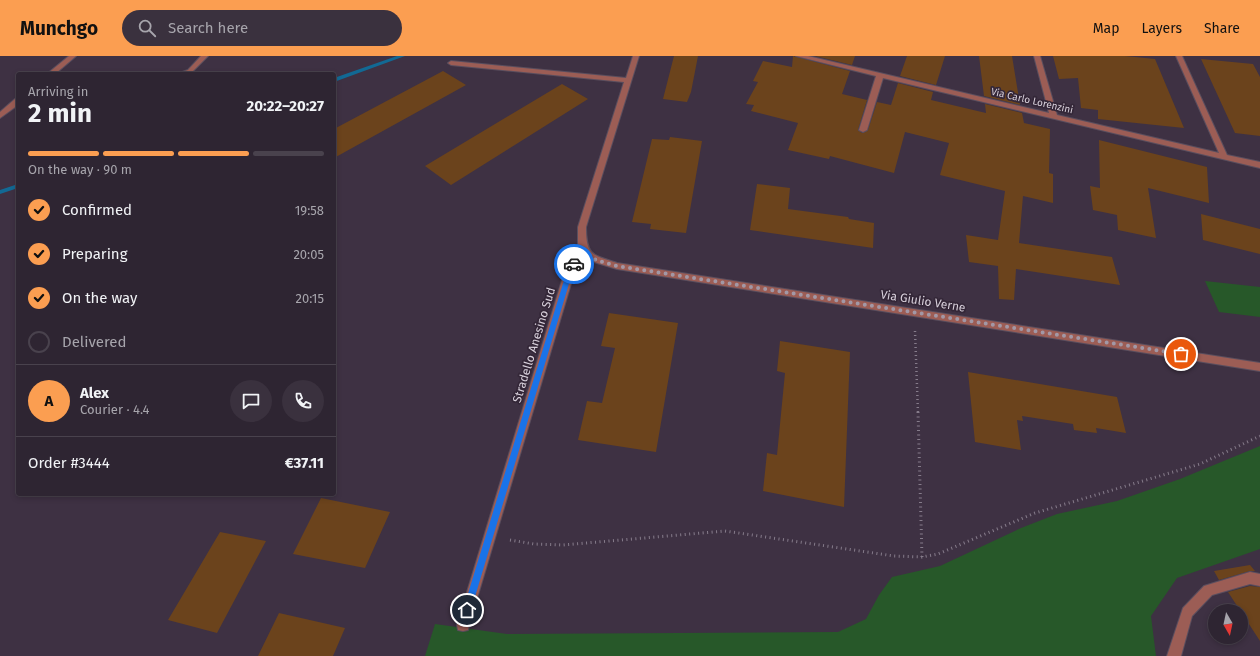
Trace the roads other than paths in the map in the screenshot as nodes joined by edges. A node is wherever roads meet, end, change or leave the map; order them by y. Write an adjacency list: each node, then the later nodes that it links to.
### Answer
1 (73, 56): 8 (street)
2 (205, 56): 9 (street)
3 (636, 56): 11 (street)
4 (799, 56): 10 (street, Via Carlo Lorenzini)
5 (1037, 56): 14 (street)
6 (1178, 56): 16 (street)
7 (451, 63): 11 (street)
8 (53, 72)
9 (187, 72)
10 (880, 75): 14 (street, Via Carlo Lorenzini); 15 (street)
11 (628, 80): 18 (street)
12 (16, 102): 13 (street)
13 (1, 113)
14 (1054, 116): 16 (street, Via Carlo Lorenzini)
15 (862, 130)
16 (1224, 156): 17 (street, Via Carlo Lorenzini)
17 (1260, 165)
18 (586, 252): 19 (street, Via Giulio Verne); 21 (street, Stradello Anesino Sud)
19 (1260, 367)
20 (1260, 580): 22 (street)
21 (463, 625)
22 (1174, 656)

